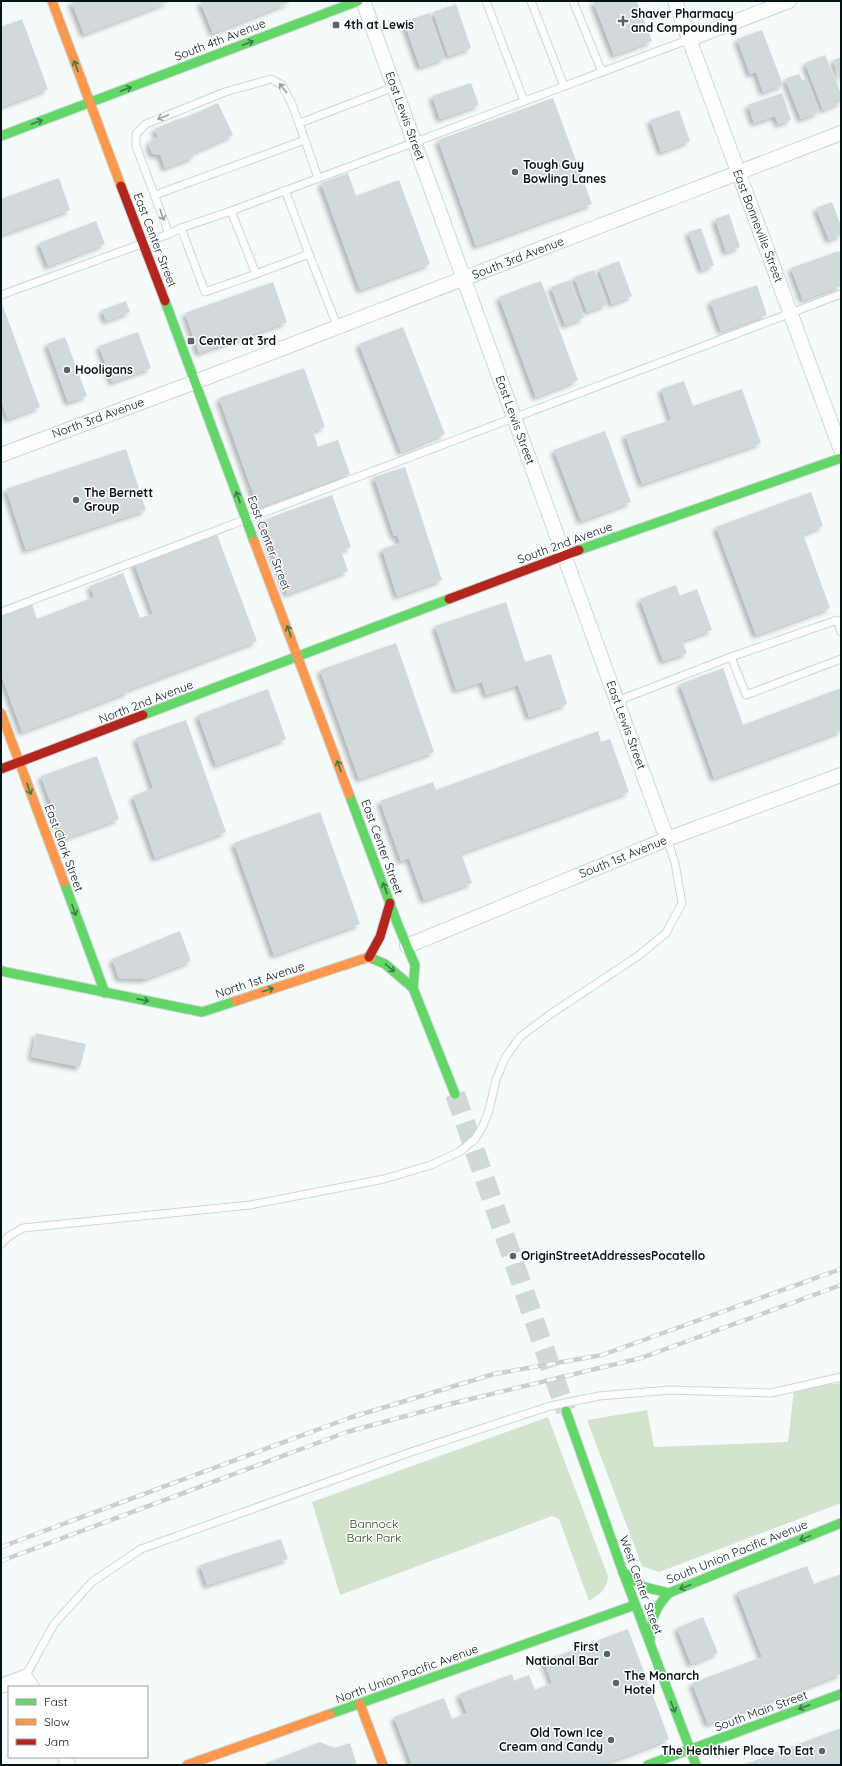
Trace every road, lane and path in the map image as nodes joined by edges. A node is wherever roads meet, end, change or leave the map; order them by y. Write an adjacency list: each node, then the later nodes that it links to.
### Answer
1 (52, 1): 14 (street, East Center Street, one-way to 1)
2 (358, 1): 14 (street, South 4th Avenue, one-way to 2)
3 (363, 1): 11 (street, East Lewis Street)
4 (486, 1): 13 (lane)
5 (531, 1): 12 (lane)
6 (573, 1): 10 (lane)
7 (675, 1): 9 (street, East Bonneville Street)
8 (789, 1): 9 (street)
9 (690, 39): 10 (lane); 20 (street, East Bonneville Street)
10 (602, 72): 12 (lane)
11 (394, 86): 15 (lane); 19 (street, East Lewis Street)
12 (564, 86): 13 (lane)
13 (524, 101): 19 (lane)
14 (90, 102): 17 (street, South 4th Avenue, one-way to 14); 27 (street, East Center Street)
15 (300, 123): 18 (lane); 23 (lane, one-way to 23)
16 (841, 133): 20 (street, South 3rd Avenue)
17 (1, 136)
18 (305, 140): 21 (lane); 23 (lane)
19 (414, 142): 21 (lane); 30 (street, East Lewis Street)
20 (738, 173): 30 (street, South 3rd Avenue); 33 (street, East Bonneville Street)
21 (318, 178): 22 (lane)
22 (285, 190): 24 (lane); 28 (lane)
23 (155, 195): 26 (lane, one-way to 26)
24 (231, 211): 25 (lane); 29 (lane)
25 (181, 228): 26 (lane); 29 (lane)
26 (169, 234): 27 (lane)
27 (143, 242): 32 (lane); 35 (street, East Center Street)
28 (309, 254): 29 (lane); 34 (lane)
29 (256, 274)
30 (464, 279): 34 (street, South 3rd Avenue); 36 (street, East Lewis Street)
31 (841, 294): 33 (lane)
32 (1, 295)
33 (792, 314): 36 (lane); 37 (street, East Bonneville Street)
34 (338, 328): 35 (street, South 3rd Avenue)
35 (195, 382): 38 (street, North 3rd Avenue); 40 (street, East Center Street, one-way to 35)
36 (514, 418): 40 (lane); 41 (street, East Lewis Street)
37 (841, 450)
38 (1, 454)
39 (841, 458): 41 (street, South 2nd Avenue)
40 (247, 519): 42 (lane); 45 (street, East Center Street, one-way to 40)
41 (564, 555): 45 (street, South 2nd Avenue); 48 (street, East Lewis Street)
42 (1, 612)
43 (839, 620): 44 (lane); 46 (lane)
44 (841, 632)
45 (299, 657): 50 (street, North 2nd Avenue); 54 (street, East Center Street, one-way to 45)
46 (731, 657): 47 (lane); 48 (lane)
47 (841, 659)
48 (617, 701): 53 (street, East Lewis Street)
49 (1, 712): 50 (street, East Clark Street)
50 (19, 762): 51 (street, North 2nd Avenue); 59 (street, East Clark Street, one-way to 59)
51 (1, 769)
52 (841, 775): 53 (street, South 1st Avenue)
53 (667, 839): 55 (street, South 1st Avenue); 61 (lane)
54 (390, 903): 55 (street, East Center Street); 56 (street)
55 (407, 946): 58 (street, East Center Street)
56 (369, 957): 58 (street, one-way to 58); 59 (street, North 1st Avenue, one-way to 56)
57 (1, 971): 59 (street, North 1st Avenue)
58 (413, 988): 60 (street, East Center Street)
59 (105, 993)
60 (455, 1094)
61 (1, 1244)
62 (841, 1377): 69 (lane)
63 (566, 1411): 65 (street, West Center Street)
64 (841, 1523): 66 (street, South Union Pacific Avenue, one-way to 66)
65 (623, 1572): 66 (street, South Union Pacific Avenue); 67 (street, West Center Street)
66 (669, 1593): 68 (street)
67 (635, 1605): 68 (street, West Center Street); 72 (street, North Union Pacific Avenue)
68 (650, 1646): 73 (street, West Center Street, one-way to 73)
69 (28, 1682): 70 (street)
70 (1, 1686)
71 (841, 1694): 73 (street, South Main Street, one-way to 73)
72 (360, 1704): 74 (street, North Union Pacific Avenue); 75 (street)
73 (688, 1749): 76 (street, South Main Street); 77 (street, West Center Street)
74 (187, 1765)
75 (383, 1765)
76 (648, 1765)
77 (696, 1765)

